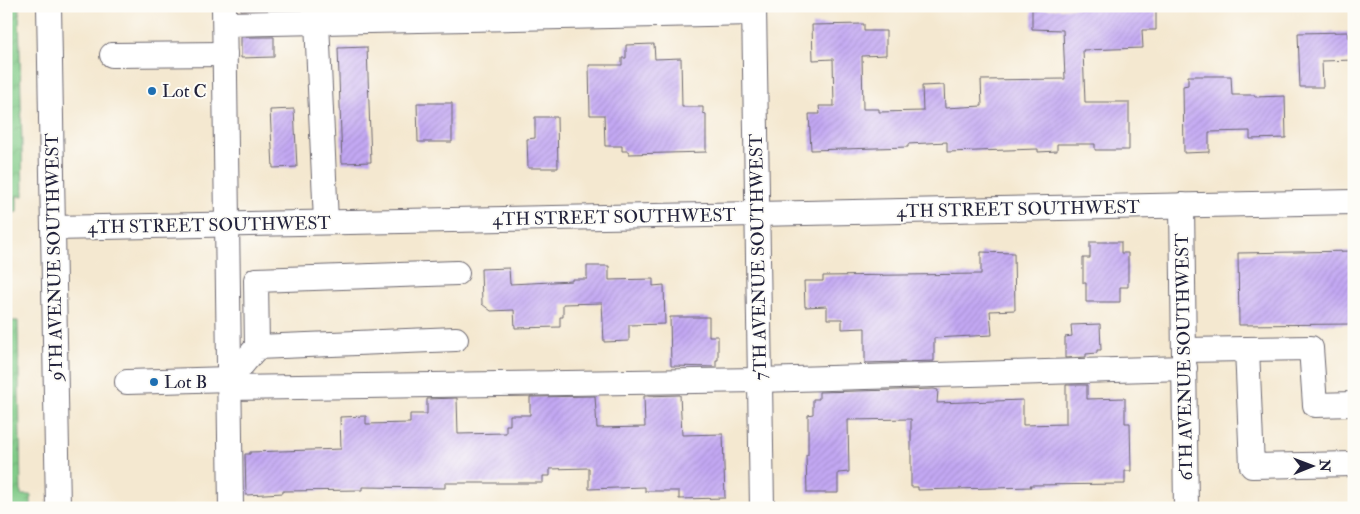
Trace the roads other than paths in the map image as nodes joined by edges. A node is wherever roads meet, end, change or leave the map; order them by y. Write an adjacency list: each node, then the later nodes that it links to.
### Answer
1 (49, 6): 12 (street, 9TH AVENUE SOUTHWEST)
2 (754, 9): 4 (street); 9 (street, 7TH AVENUE SOUTHWEST)
3 (224, 15): 4 (street); 5 (street)
4 (317, 22): 10 (street)
5 (225, 54): 6 (street); 11 (street)
6 (112, 55)
7 (1354, 202): 8 (street, 4TH STREET SOUTHWEST)
8 (1182, 205): 9 (street, 4TH STREET SOUTHWEST); 17 (street, 6TH AVENUE SOUTHWEST)
9 (757, 214): 10 (street, 4TH STREET SOUTHWEST); 18 (street, 7TH AVENUE SOUTHWEST)
10 (326, 222): 11 (street, 4TH STREET SOUTHWEST)
11 (227, 224): 12 (street, 4TH STREET SOUTHWEST); 20 (street)
12 (53, 228): 23 (street, 9TH AVENUE SOUTHWEST)
13 (458, 273): 15 (street)
14 (456, 340): 15 (street)
15 (257, 347): 20 (street)
16 (1247, 349): 17 (street); 21 (street); 22 (street)
17 (1185, 359): 18 (street); 26 (street, 6TH AVENUE SOUTHWEST)
18 (760, 380): 20 (street); 25 (street, 7TH AVENUE SOUTHWEST)
19 (127, 382): 20 (street)
20 (230, 383): 24 (street)
21 (1354, 404)
22 (1354, 464)
23 (58, 508)
24 (231, 508)
25 (762, 508)
26 (1186, 508)

